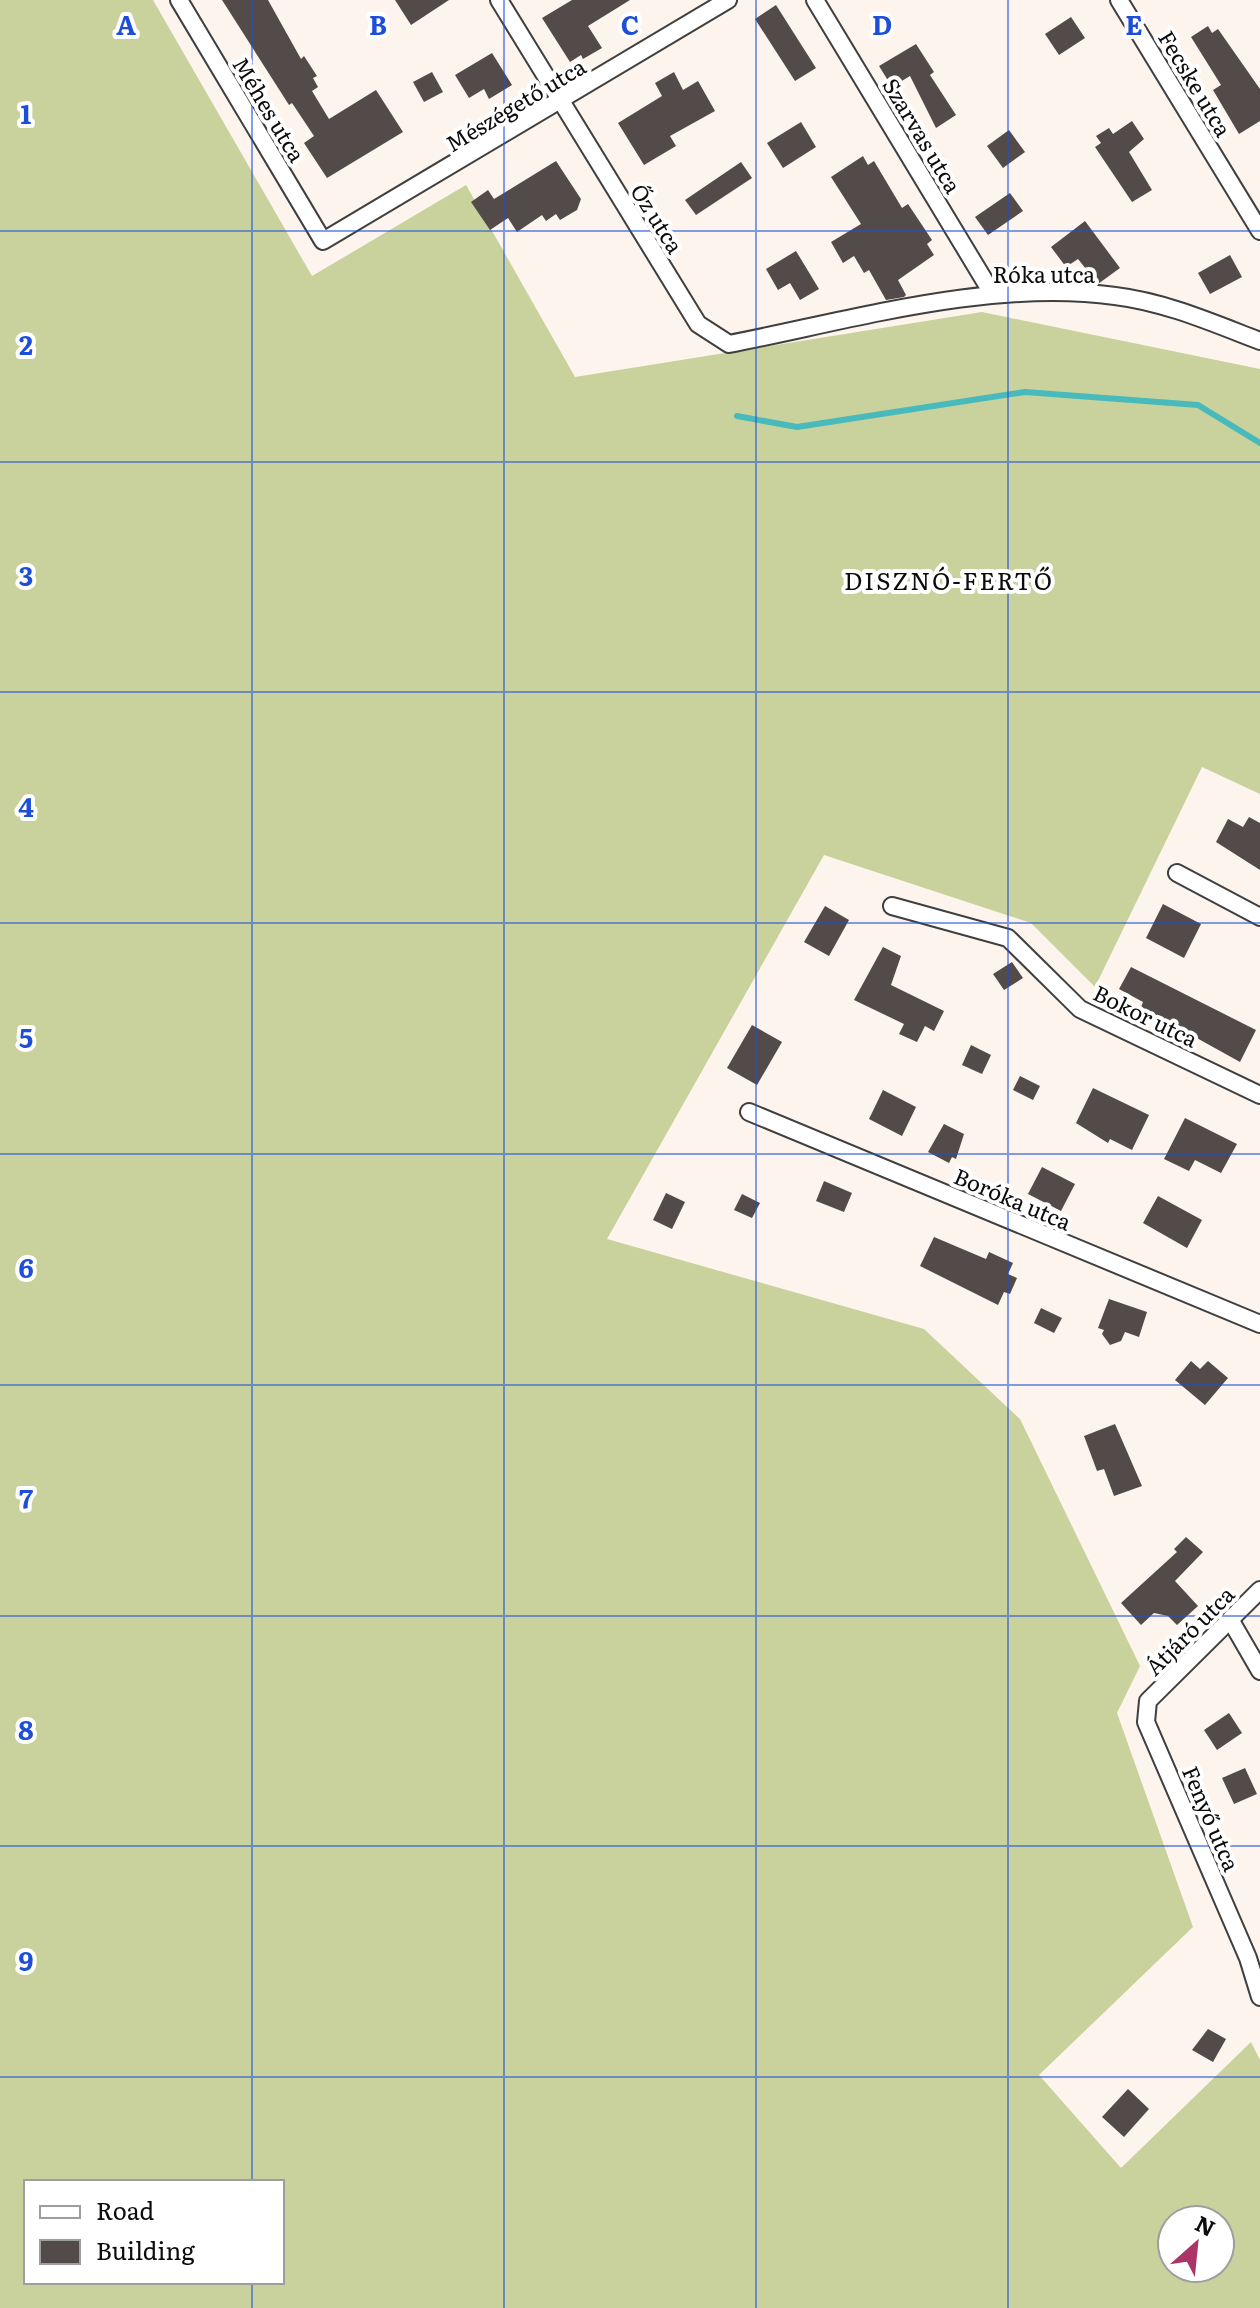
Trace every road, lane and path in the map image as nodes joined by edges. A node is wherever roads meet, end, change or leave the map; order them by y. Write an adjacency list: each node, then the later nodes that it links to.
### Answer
1 (179, 0): 8 (street, Méhes utca)
2 (499, 0): 6 (street, Őz utca)
3 (728, 0): 6 (street, Mészégető utca)
4 (815, 0): 9 (street, Szarvas utca)
5 (1119, 0): 7 (street, Fecske utca)
6 (561, 103): 8 (street, Mészégető utca); 11 (street, Őz utca)
7 (1260, 231)
8 (323, 241)
9 (992, 293): 10 (street, Róka utca); 11 (street, Róka utca)
10 (1260, 341)
11 (729, 344)
12 (1177, 873): 14 (street)
13 (892, 906): 15 (street, Bokor utca)
14 (1260, 917)
15 (1260, 1095)
16 (749, 1112): 17 (street, Boróka utca)
17 (1260, 1324)
18 (1260, 1590): 19 (street, Átjáró utca)
19 (1231, 1621): 20 (street); 21 (street, Átjáró utca)
20 (1260, 1671)
21 (1148, 1701): 22 (street, Fenyő utca)
22 (1260, 1997)

